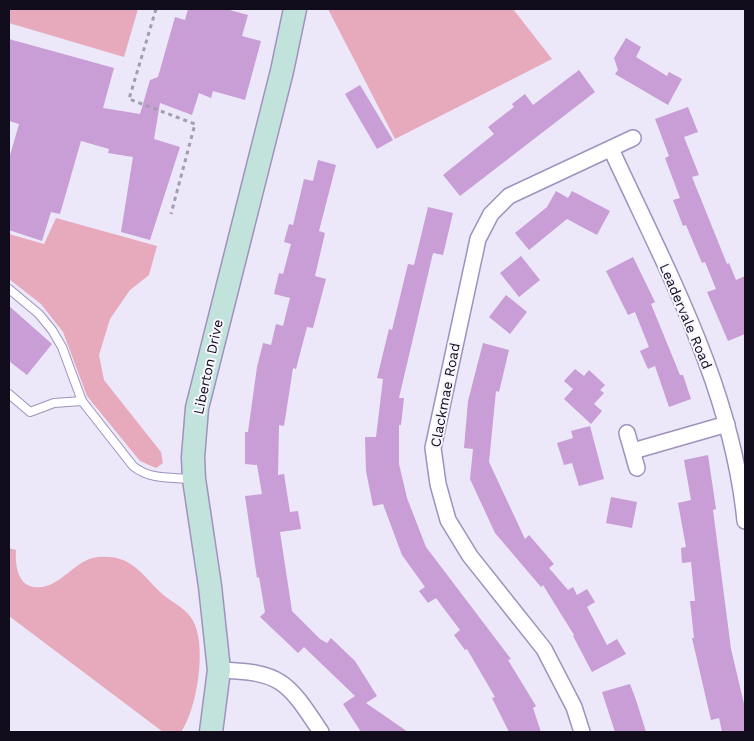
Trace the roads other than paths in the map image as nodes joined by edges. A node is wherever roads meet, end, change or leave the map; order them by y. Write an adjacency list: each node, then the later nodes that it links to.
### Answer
1 (295, 9): 11 (street, Liberton Drive)
2 (633, 138): 3 (street, Clackmae Road)
3 (611, 149): 7 (street, Leadervale Road); 16 (street, Clackmae Road)
4 (9, 289): 6 (lane)
5 (9, 394): 6 (lane)
6 (82, 401): 11 (lane)
7 (727, 424): 9 (street); 12 (street, Leadervale Road)
8 (628, 433): 9 (street)
9 (633, 451): 10 (street)
10 (637, 468)
11 (194, 479): 13 (street, Liberton Drive)
12 (745, 521)
13 (219, 670): 14 (street, Liberton Drive); 15 (street)
14 (211, 732)
15 (321, 732)
16 (582, 732)

